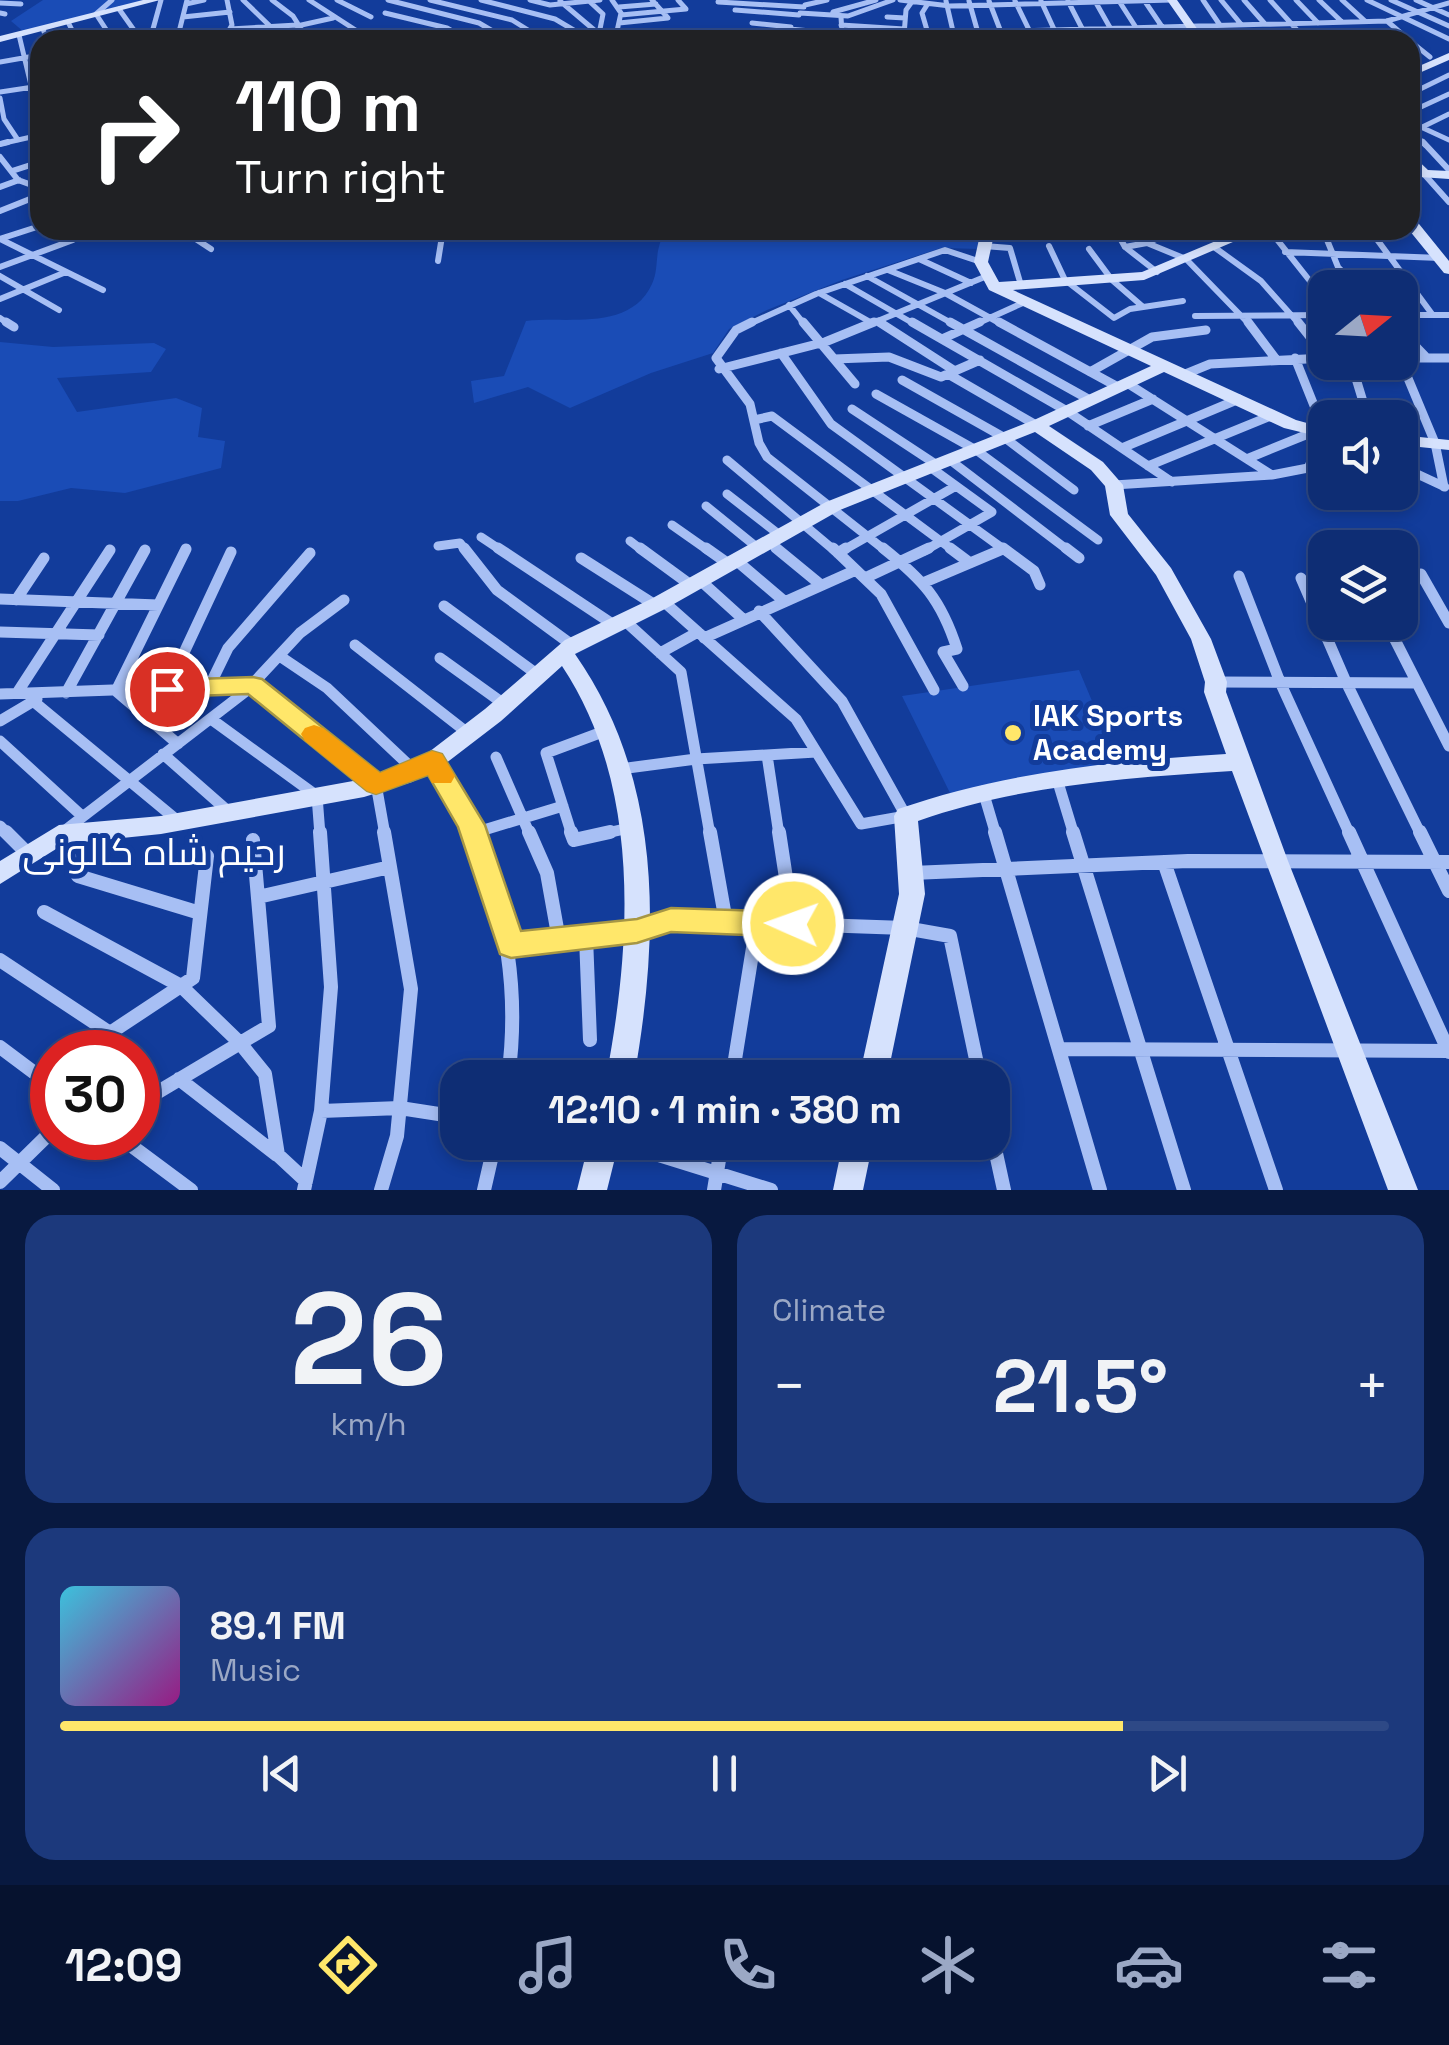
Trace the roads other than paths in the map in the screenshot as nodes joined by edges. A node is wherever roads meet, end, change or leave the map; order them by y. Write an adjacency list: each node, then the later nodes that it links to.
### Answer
1 (158, 0): 51 (street); 97 (street)
2 (204, 0): 37 (street)
3 (227, 0): 60 (street)
4 (243, 0): 87 (street)
5 (272, 0): 81 (street)
6 (309, 0): 53 (street)
7 (351, 0): 34 (street)
8 (388, 0): 52 (street)
9 (412, 0): 52 (street)
10 (430, 0): 103 (street)
11 (481, 0): 104 (street)
12 (530, 0): 38 (street)
13 (589, 0): 14 (street); 38 (street); 106 (street)
14 (600, 0)
15 (612, 0): 58 (street)
16 (678, 0): 59 (street)
17 (792, 0): 54 (street)
18 (826, 0): 54 (street)
19 (876, 0): 66 (street)
20 (897, 0): 45 (street); 55 (street)
21 (1144, 0): 22 (street); 36 (street); 89 (street)
22 (1172, 0): 86 (street)
23 (1202, 0): 84 (street)
24 (1221, 0): 83 (street)
25 (1244, 0): 79 (street)
26 (1270, 0): 80 (street)
27 (1296, 0): 75 (street)
28 (1319, 0): 76 (street)
29 (1342, 0): 73 (street)
30 (1366, 0): 70 (street); 72 (street)
31 (1392, 0): 63 (street)
32 (1416, 0): 56 (street)
33 (1441, 0): 56 (street)
34 (340, 1): 53 (street); 65 (street)
35 (1095, 1): 36 (street); 43 (street); 92 (street)
36 (1119, 1): 88 (street)
37 (186, 2): 68 (street)
38 (561, 2): 105 (street)
39 (654, 2): 58 (street); 59 (street)
40 (718, 2): 54 (street)
41 (1016, 2): 42 (street); 49 (street); 117 (street)
42 (1041, 2): 43 (street); 118 (street)
43 (1068, 2): 119 (street)
44 (0, 3): 50 (street)
45 (912, 3): 46 (street); 57 (street)
46 (925, 3): 47 (street); 113 (street)
47 (946, 3): 48 (street); 114 (street)
48 (969, 3): 49 (street); 115 (street)
49 (990, 3): 116 (street)
50 (22, 4)
51 (115, 4): 62 (street); 96 (street)
52 (404, 4): 101 (street); 102 (street)
53 (319, 7): 69 (street)
54 (803, 7): 66 (street); 78 (street); 111 (street)
55 (880, 8): 57 (street); 66 (street)
56 (1434, 8): 63 (street); 64 (street)
57 (906, 10): 91 (street)
58 (620, 11): 59 (street); 77 (street)
59 (662, 11): 77 (street)
60 (230, 12): 68 (street); 90 (street)
61 (725, 12): 78 (street)
62 (96, 14): 74 (street); 95 (street)
63 (1420, 14): 70 (street); 85 (street)
64 (1449, 15)
65 (371, 16)
66 (836, 16): 82 (street)
67 (886, 16): 91 (street)
68 (182, 17): 98 (street)
69 (334, 18): 81 (street); 100 (street)
70 (1405, 18): 72 (street); 126 (street)
71 (852, 20): 91 (street)
72 (1387, 20): 73 (street); 124 (street)
73 (1365, 21): 76 (street)
74 (68, 22): 93 (street); 94 (street)
75 (1318, 22): 76 (street); 80 (street)
76 (1342, 22)
77 (619, 23): 107 (street)
78 (752, 23): 108 (street); 109 (street); 110 (street)
79 (1265, 24): 80 (street); 83 (street)
80 (1291, 24): 123 (street)
81 (297, 25): 87 (street); 99 (street)
82 (841, 25): 91 (street); 112 (street)
83 (1242, 25): 84 (street); 122 (street)
84 (1223, 26): 86 (street); 121 (street)
85 (1449, 26)
86 (1191, 27): 89 (street); 120 (street)
87 (273, 28): 90 (street)
88 (1136, 28): 89 (street); 92 (street)
89 (1162, 28)
90 (230, 29)
91 (905, 29)
92 (1111, 29): 119 (street)
93 (53, 30)
94 (72, 30)
95 (106, 30)
96 (134, 30)
97 (153, 30)
98 (179, 30)
99 (301, 30)
100 (353, 30)
101 (451, 30)
102 (491, 30)
103 (528, 30)
104 (574, 30)
105 (593, 30)
106 (599, 30)
107 (616, 30)
108 (747, 30)
109 (776, 30)
110 (776, 30)
111 (789, 30)
112 (840, 30)
113 (927, 30)
114 (953, 30)
115 (976, 30)
116 (1000, 30)
117 (1030, 30)
118 (1055, 30)
119 (1083, 30)
120 (1193, 30)
121 (1225, 30)
122 (1246, 30)
123 (1297, 30)
124 (1397, 30)
125 (7, 35): 128 (street)
126 (1449, 39)
127 (30, 57): 128 (street)
128 (24, 58): 130 (street); 132 (street)
129 (1427, 61): 131 (street)
130 (0, 62)
131 (1449, 74): 133 (street)
132 (30, 88): 135 (street)
133 (1420, 89)
134 (1449, 94): 136 (street)
135 (0, 95): 141 (street)
136 (1420, 108)
137 (1420, 112): 138 (street)
138 (1447, 117): 139 (street)
139 (1422, 128): 142 (street)
140 (30, 138): 141 (street)
141 (18, 140): 144 (street)
142 (1449, 140)
143 (1420, 142): 149 (street)
144 (0, 144)
145 (1, 160): 148 (street)
146 (30, 166): 148 (street)
147 (1420, 169): 150 (street)
148 (12, 172): 152 (street)
149 (1449, 173): 150 (street)
150 (1424, 174): 157 (street)
151 (30, 179): 152 (street)
152 (22, 181): 153 (street); 154 (street)
153 (30, 185)
154 (0, 187)
155 (30, 197): 158 (street)
156 (0, 200): 158 (street)
157 (1449, 202)
158 (14, 206): 159 (street)
159 (0, 210)
160 (1420, 221): 187 (street)
161 (30, 229): 182 (street)
162 (1420, 233): 187 (street)
163 (73, 240): 182 (street)
164 (198, 240): 178 (street)
165 (441, 240): 188 (street)
166 (1082, 240): 186 (street)
167 (1120, 240): 177 (street)
168 (1154, 240): 174 (street)
169 (1213, 240): 175 (street)
170 (1231, 240): 175 (street)
171 (1277, 240): 180 (street)
172 (1328, 240): 181 (street)
173 (1377, 240): 183 (street)
174 (1147, 243): 177 (street); 185 (street)
175 (1219, 245): 185 (street); 213 (street)
176 (1049, 246): 196 (street)
177 (1125, 247): 193 (street)
178 (211, 248)
179 (1089, 248): 197 (street)
180 (1285, 252): 181 (street); 198 (street)
181 (1333, 253): 183 (street); 191 (street)
182 (31, 255): 189 (street); 192 (street)
183 (1388, 256): 187 (street); 216 (street)
184 (918, 258): 186 (street); 186 (street); 190 (street)
185 (1186, 259): 193 (street); 217 (street)
186 (984, 260): 199 (street); 199 (street); 204 (street); 207 (street)
187 (1446, 260)
188 (438, 261)
189 (0, 267)
190 (886, 270): 195 (street); 204 (street)
191 (1342, 270)
192 (66, 272): 201 (street); 202 (street)
193 (1157, 272): 197 (street)
194 (0, 276): 201 (street)
195 (867, 276): 200 (street); 208 (street)
196 (1065, 280): 197 (street); 199 (street); 210 (street)
197 (1112, 280): 210 (street)
198 (1308, 280)
199 (1020, 282)
200 (845, 284): 203 (street); 212 (street)
201 (23, 289): 205 (street); 211 (street)
202 (103, 290)
203 (819, 293): 209 (street); 222 (street)
204 (945, 293): 208 (street); 220 (street)
205 (0, 299)
206 (1183, 301): 210 (street)
207 (1025, 302): 220 (street); 230 (street)
208 (920, 304): 212 (street); 224 (street)
209 (789, 306): 228 (street); 241 (street)
210 (1142, 306)
211 (59, 310)
212 (899, 312): 222 (street); 227 (street)
213 (1292, 314): 214 (street); 217 (street); 226 (street)
214 (1308, 314)
215 (1418, 314): 216 (street)
216 (1432, 314): 219 (street)
217 (1242, 315): 218 (street); 233 (street)
218 (1196, 316)
219 (1449, 316)
220 (991, 317): 224 (street); 243 (street)
221 (0, 318): 223 (street)
222 (874, 322): 228 (street); 242 (street)
223 (14, 327)
224 (964, 330): 227 (street); 252 (street)
225 (1206, 330): 230 (street)
226 (1308, 335)
227 (944, 338): 239 (street)
228 (821, 343): 231 (street); 232 (street)
229 (1418, 348): 237 (street)
230 (1127, 350): 240 (street); 243 (street)
231 (780, 353): 241 (street); 275 (street)
232 (834, 358): 242 (street); 247 (street)
233 (1275, 358): 234 (street); 244 (street)
234 (1295, 358): 235 (street); 253 (street)
235 (1308, 358)
236 (1418, 358): 237 (street)
237 (1428, 358): 238 (street)
238 (1449, 358)
239 (980, 360): 242 (street); 255 (street)
240 (1163, 366): 244 (street); 248 (street)
241 (719, 369): 257 (street)
242 (952, 372): 259 (street)
243 (1090, 372): 248 (street)
244 (1184, 375): 251 (street)
245 (902, 380): 262 (street)
246 (1411, 380): 265 (street)
247 (855, 384)
248 (1122, 385): 250 (street); 252 (street)
249 (876, 394): 267 (street)
250 (1153, 399): 258 (street); 260 (street)
251 (1238, 399): 256 (street); 258 (street)
252 (1090, 400): 255 (street)
253 (1310, 400)
254 (852, 409): 270 (street)
255 (1067, 411): 259 (street); 260 (street)
256 (1274, 415): 261 (street); 263 (street)
257 (754, 420): 280 (street); 285 (street)
258 (1187, 420): 263 (street); 266 (street)
259 (1036, 425): 262 (street); 277 (street)
260 (1088, 426): 266 (street)
261 (1308, 429)
262 (1005, 438): 267 (street); 281 (street)
263 (1216, 438): 268 (street); 271 (street)
264 (1308, 440): 268 (street)
265 (1442, 444): 279 (street)
266 (1122, 448): 271 (street)
267 (976, 450): 270 (street); 293 (street)
268 (1249, 458): 273 (street)
269 (727, 460): 287 (street)
270 (939, 464): 275 (street); 278 (street); 306 (street)
271 (1148, 466): 276 (street)
272 (1308, 468): 273 (street)
273 (1272, 475): 276 (street)
274 (1418, 475): 279 (street)
275 (904, 477): 280 (street); 283 (street)
276 (1172, 482): 277 (street)
277 (1114, 485): 341 (street)
278 (956, 486): 283 (street); 288 (street)
279 (1446, 489)
280 (871, 490): 285 (street); 286 (street)
281 (1074, 490)
282 (727, 494): 295 (street)
283 (934, 499): 286 (street); 288 (street)
284 (706, 506): 295 (street)
285 (833, 506): 287 (street); 290 (street)
286 (905, 515): 290 (street); 292 (street)
287 (805, 522): 295 (street); 303 (street)
288 (968, 523): 292 (street); 298 (street)
289 (672, 525): 307 (street)
290 (869, 536): 303 (street); 308 (street)
291 (481, 537): 329 (street)
292 (939, 540): 308 (street); 309 (street)
293 (1098, 540)
294 (630, 541): 315 (street)
295 (770, 542): 307 (street); 316 (street)
296 (438, 546): 336 (street)
297 (186, 549): 324 (street)
298 (1003, 549): 309 (street); 317 (street)
299 (110, 550): 321 (street)
300 (144, 550): 323 (street)
301 (231, 552): 348 (street)
302 (310, 553): 347 (street)
303 (838, 553): 310 (street)
304 (44, 558): 320 (street)
305 (581, 558): 322 (street)
306 (1079, 558)
307 (734, 563): 315 (street); 319 (street)
308 (903, 563): 310 (street); 314 (street)
309 (970, 563): 314 (street)
310 (860, 574): 316 (street); 349 (street)
311 (1421, 574): 328 (street)
312 (1239, 576): 342 (street)
313 (1301, 578): 343 (street)
314 (925, 582): 346 (street)
315 (696, 583): 322 (street); 327 (street)
316 (821, 585): 319 (street)
317 (1040, 585)
318 (344, 600): 338 (street)
319 (784, 600): 326 (street)
320 (6, 602): 321 (street)
321 (80, 602): 323 (street); 331 (street)
322 (659, 603): 329 (street); 333 (street)
323 (116, 604): 324 (street); 332 (street)
324 (158, 605): 350 (street)
325 (444, 606): 340 (street)
326 (759, 611): 327 (street); 380 (street)
327 (744, 618): 333 (street)
328 (1449, 622)
329 (619, 623): 336 (street); 337 (street)
330 (0, 632): 331 (street)
331 (58, 634): 332 (street); 354 (street)
332 (98, 635): 352 (street)
333 (701, 635): 337 (street); 364 (street)
334 (1395, 640): 344 (street)
335 (355, 645): 360 (street)
336 (568, 649): 340 (street); 359 (street)
337 (660, 653): 368 (street)
338 (280, 658): 345 (street); 370 (street)
339 (440, 658): 356 (street)
340 (539, 676): 356 (street)
341 (1216, 682): 342 (street); 369 (street)
342 (1280, 682): 343 (street); 392 (street)
343 (1346, 682): 344 (street); 393 (street)
344 (1416, 684): 363 (street)
345 (253, 685): 347 (street); 357 (street); 374 (street)
346 (963, 686)
347 (209, 687): 348 (street)
348 (167, 689): 350 (street)
349 (934, 690)
350 (116, 691): 352 (street); 362 (street)
351 (47, 693): 352 (street); 354 (street); 355 (street)
352 (66, 693)
353 (0, 694): 354 (street)
354 (17, 694)
355 (33, 702): 358 (street); 373 (street)
356 (505, 705): 360 (street)
357 (211, 719): 362 (street); 376 (street)
358 (0, 721)
359 (611, 729): 371 (street); 377 (street)
360 (468, 734): 370 (street)
361 (0, 741): 379 (street)
362 (178, 744): 365 (street)
363 (1449, 746)
364 (816, 752): 366 (street); 380 (street)
365 (164, 754): 373 (street); 378 (street)
366 (768, 754): 368 (street); 406 (street)
367 (496, 756): 381 (street)
368 (696, 759): 371 (street); 404 (street)
369 (1241, 762): 372 (street); 390 (street)
370 (424, 766): 374 (street); 385 (street)
371 (620, 769): 384 (street)
372 (1056, 779): 375 (street); 394 (street)
373 (128, 780): 379 (street); 382 (street)
374 (376, 784): 376 (street); 395 (street)
375 (983, 790): 380 (street); 396 (street)
376 (316, 796): 378 (street); 399 (street)
377 (563, 806): 381 (street); 384 (street)
378 (230, 812): 382 (street)
379 (82, 816): 386 (street)
380 (906, 816): 397 (street)
381 (523, 818): 385 (street); 410 (street)
382 (179, 822): 386 (street)
383 (0, 826): 388 (street)
384 (629, 828): 408 (street)
385 (474, 833): 411 (street)
386 (59, 835): 388 (street); 403 (street)
387 (254, 840): 401 (street)
388 (29, 855): 398 (street)
389 (207, 856): 403 (street)
390 (1276, 861): 391 (street); 392 (street); 422 (street)
391 (1164, 862): 394 (street); 421 (street)
392 (1362, 862): 393 (street); 423 (street)
393 (1442, 862): 400 (street)
394 (1083, 864): 396 (street); 420 (street)
395 (390, 867): 399 (street); 432 (street)
396 (1008, 868): 397 (street); 419 (street)
397 (910, 873): 407 (street)
398 (0, 874)
399 (323, 882): 401 (street); 433 (street)
400 (1449, 891)
401 (258, 897): 417 (street)
402 (44, 912): 413 (street)
403 (200, 914): 413 (street)
404 (726, 922): 405 (street); 408 (street)
405 (756, 923): 406 (street); 426 (street)
406 (793, 924): 407 (street)
407 (905, 928): 427 (street); 428 (street)
408 (637, 931): 409 (street); 425 (street)
409 (586, 937): 410 (street); 416 (street)
410 (558, 940): 411 (street)
411 (511, 945): 424 (street)
412 (0, 960): 414 (street)
413 (181, 986): 415 (street); 417 (street)
414 (107, 1030)
415 (113, 1030)
416 (590, 1040)
417 (240, 1043): 430 (street); 437 (street)
418 (0, 1048): 429 (street)
419 (1060, 1050): 420 (street); 458 (street)
420 (1140, 1050): 421 (street); 459 (street)
421 (1229, 1052): 422 (street); 460 (street)
422 (1350, 1052): 423 (street); 461 (street)
423 (1449, 1052)
424 (511, 1060)
425 (623, 1060)
426 (735, 1060)
427 (876, 1060)
428 (976, 1060)
429 (30, 1070)
430 (179, 1079): 431 (street); 437 (street)
431 (160, 1091)
432 (400, 1108): 433 (street); 434 (street); 451 (street)
433 (321, 1111): 448 (street)
434 (440, 1114)
435 (0, 1148): 445 (street)
436 (30, 1152): 445 (street)
437 (278, 1155): 448 (street)
438 (151, 1160): 450 (street)
439 (491, 1160): 452 (street)
440 (600, 1160): 453 (street)
441 (676, 1160): 446 (street)
442 (720, 1160): 446 (street)
443 (854, 1160): 456 (street)
444 (997, 1160): 457 (street)
445 (19, 1163): 447 (street); 449 (street)
446 (718, 1173): 454 (street); 455 (street)
447 (0, 1182)
448 (305, 1185)
449 (53, 1190)
450 (191, 1190)
451 (380, 1190)
452 (484, 1190)
453 (592, 1190)
454 (714, 1190)
455 (771, 1190)
456 (848, 1190)
457 (1004, 1190)
458 (1100, 1190)
459 (1184, 1190)
460 (1276, 1190)
461 (1403, 1190)

